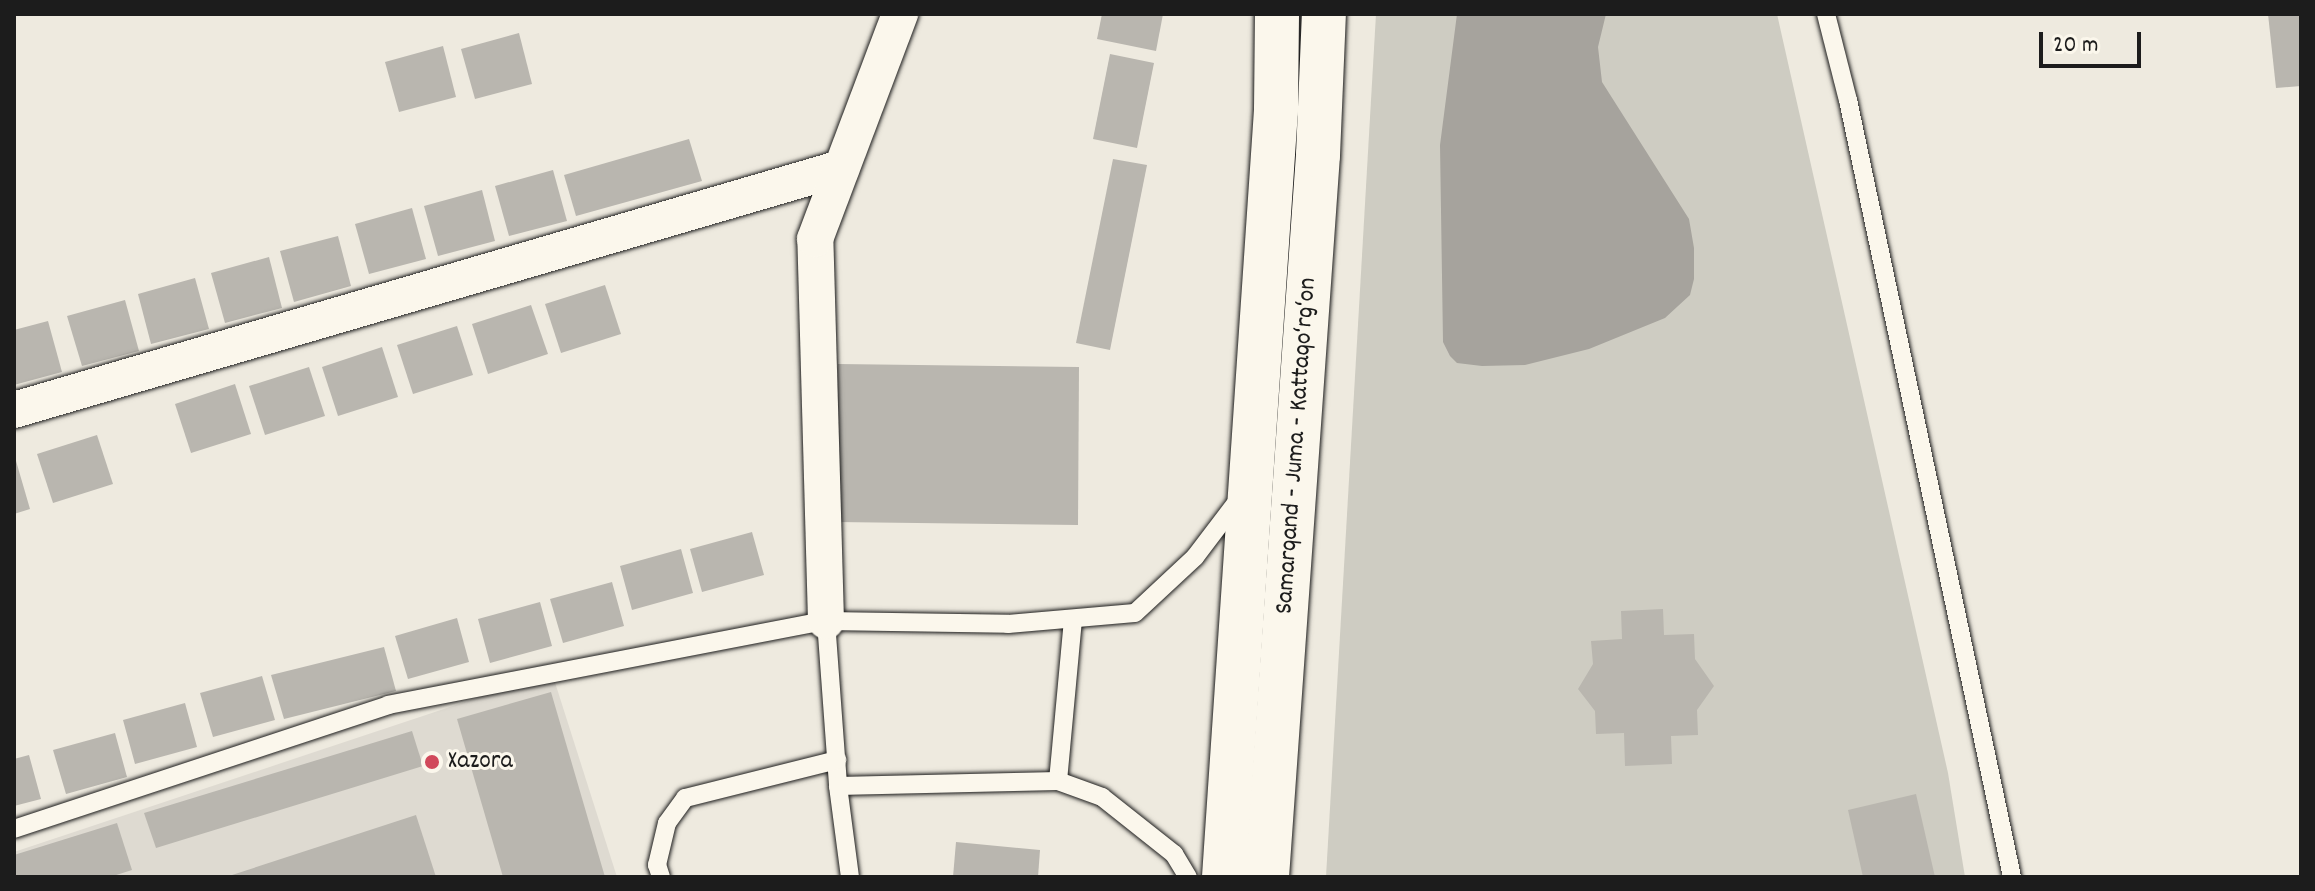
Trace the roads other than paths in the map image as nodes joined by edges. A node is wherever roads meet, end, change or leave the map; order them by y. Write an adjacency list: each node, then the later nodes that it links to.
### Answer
1 (900, 14): 5 (street)
2 (1277, 14): 7 (main road, Samarqand - Juma - Kattaqo‘rg‘on)
3 (1324, 14): 18 (main road, Samarqand - Juma - Kattaqo‘rg‘on)
4 (1826, 14): 19 (lane)
5 (841, 168): 6 (street); 9 (street)
6 (14, 410)
7 (1248, 486): 8 (lane); 17 (main road, Samarqand - Juma - Kattaqo‘rg‘on)
8 (1073, 620): 9 (lane); 11 (lane)
9 (826, 621): 10 (lane); 13 (lane)
10 (837, 760): 12 (lane); 14 (lane)
11 (1058, 781): 12 (lane); 16 (lane)
12 (838, 786): 15 (lane)
13 (14, 829)
14 (661, 877)
15 (850, 877)
16 (1188, 877)
17 (1224, 877)
18 (1267, 877)
19 (2012, 877)

